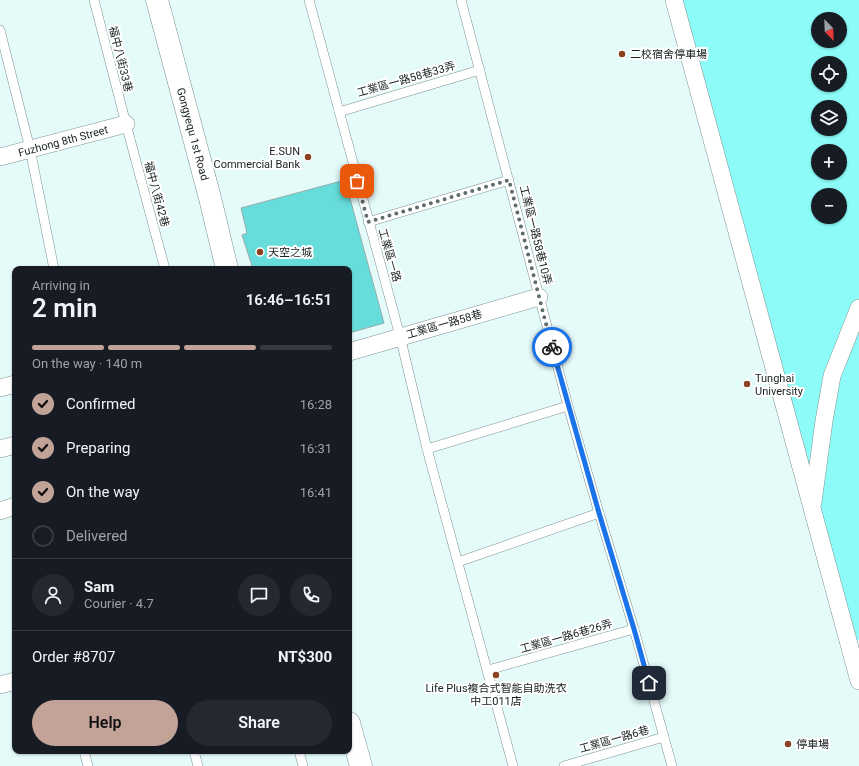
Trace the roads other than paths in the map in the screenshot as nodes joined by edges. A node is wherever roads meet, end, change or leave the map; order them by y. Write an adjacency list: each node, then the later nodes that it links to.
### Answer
1 (94, 0): 9 (lane, 福中八街33巷)
2 (158, 0): 16 (street, Gongyequ 1st Road)
3 (309, 0): 8 (lane, 工業區一路)
4 (461, 0): 7 (lane, 工業區一路58巷10弄)
5 (674, 0): 28 (street)
6 (0, 30): 10 (lane)
7 (480, 70): 8 (lane, 工業區一路58巷33弄); 12 (lane, 工業區一路58巷10弄)
8 (339, 112): 13 (lane, 工業區一路)
9 (126, 124): 10 (street, Fuzhong 8th Street); 15 (lane, 福中八街42巷)
10 (30, 149): 11 (street, Fuzhong 8th Street); 14 (lane)
11 (0, 157)
12 (509, 180): 13 (lane); 17 (lane, 工業區一路58巷10弄)
13 (368, 222): 19 (lane, 工業區一路)
14 (53, 266)
15 (164, 266)
16 (226, 266)
17 (539, 297): 19 (street, 工業區一路58巷); 23 (lane, 工業區一路58巷10弄)
18 (859, 308): 28 (street)
19 (400, 336): 20 (street, 工業區一路58巷); 26 (lane)
20 (352, 351)
21 (12, 385): 22 (street)
22 (0, 388)
23 (568, 406): 26 (lane); 30 (lane, 工業區一路58巷10弄)
24 (12, 446): 25 (street)
25 (0, 449)
26 (427, 449): 31 (lane)
27 (12, 507): 29 (street)
28 (812, 510): 34 (street)
29 (0, 511)
30 (599, 513): 31 (lane); 32 (lane, 工業區一路58巷10弄)
31 (458, 562): 33 (lane)
32 (634, 629): 33 (lane, 工業區一路6巷26弄); 38 (lane)
33 (488, 670): 46 (lane)
34 (859, 681)
35 (12, 682): 36 (street)
36 (0, 685)
37 (352, 734): 45 (street)
38 (664, 737): 47 (lane, 工業區一路6巷); 48 (lane, 工業區一路6巷)
39 (85, 754): 42 (lane)
40 (195, 754): 43 (lane)
41 (300, 754): 44 (lane)
42 (88, 766)
43 (198, 766)
44 (303, 766)
45 (361, 766)
46 (513, 766)
47 (564, 766)
48 (672, 766)

